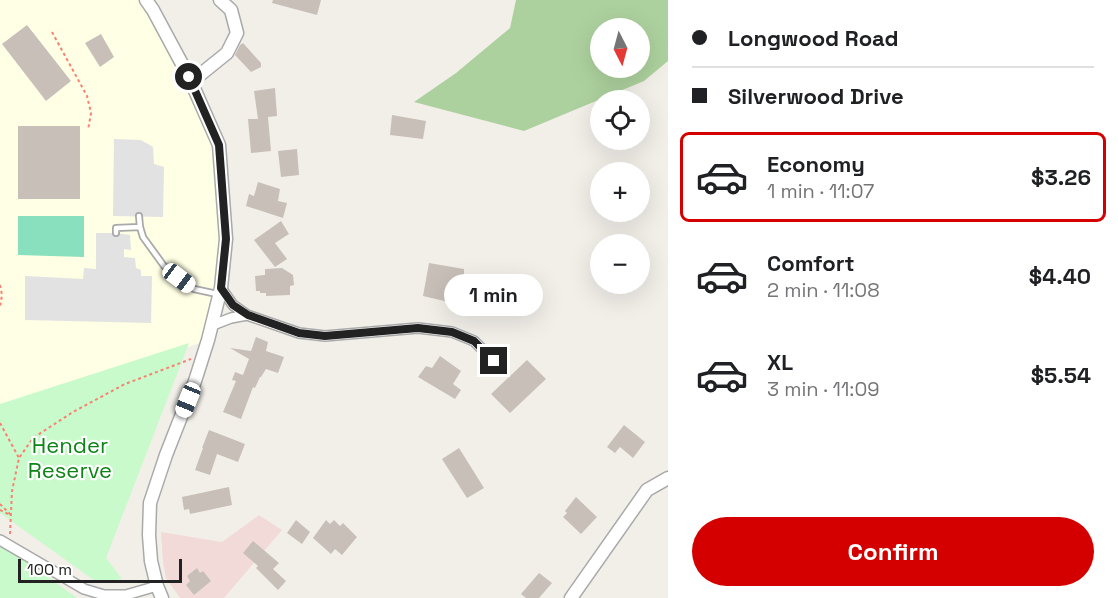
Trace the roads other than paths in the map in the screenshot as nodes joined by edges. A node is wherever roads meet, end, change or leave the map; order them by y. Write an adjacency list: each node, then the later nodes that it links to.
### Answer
1 (146, 0): 3 (street)
2 (220, 0): 3 (street)
3 (191, 82): 7 (street)
4 (139, 216): 5 (lane)
5 (140, 227): 6 (lane); 7 (lane)
6 (116, 233)
7 (220, 292): 8 (street); 9 (street)
8 (248, 315): 9 (street); 10 (street)
9 (213, 325): 13 (street)
10 (494, 361)
11 (668, 477): 14 (street)
12 (0, 540): 13 (street)
13 (159, 592)
14 (571, 598)

